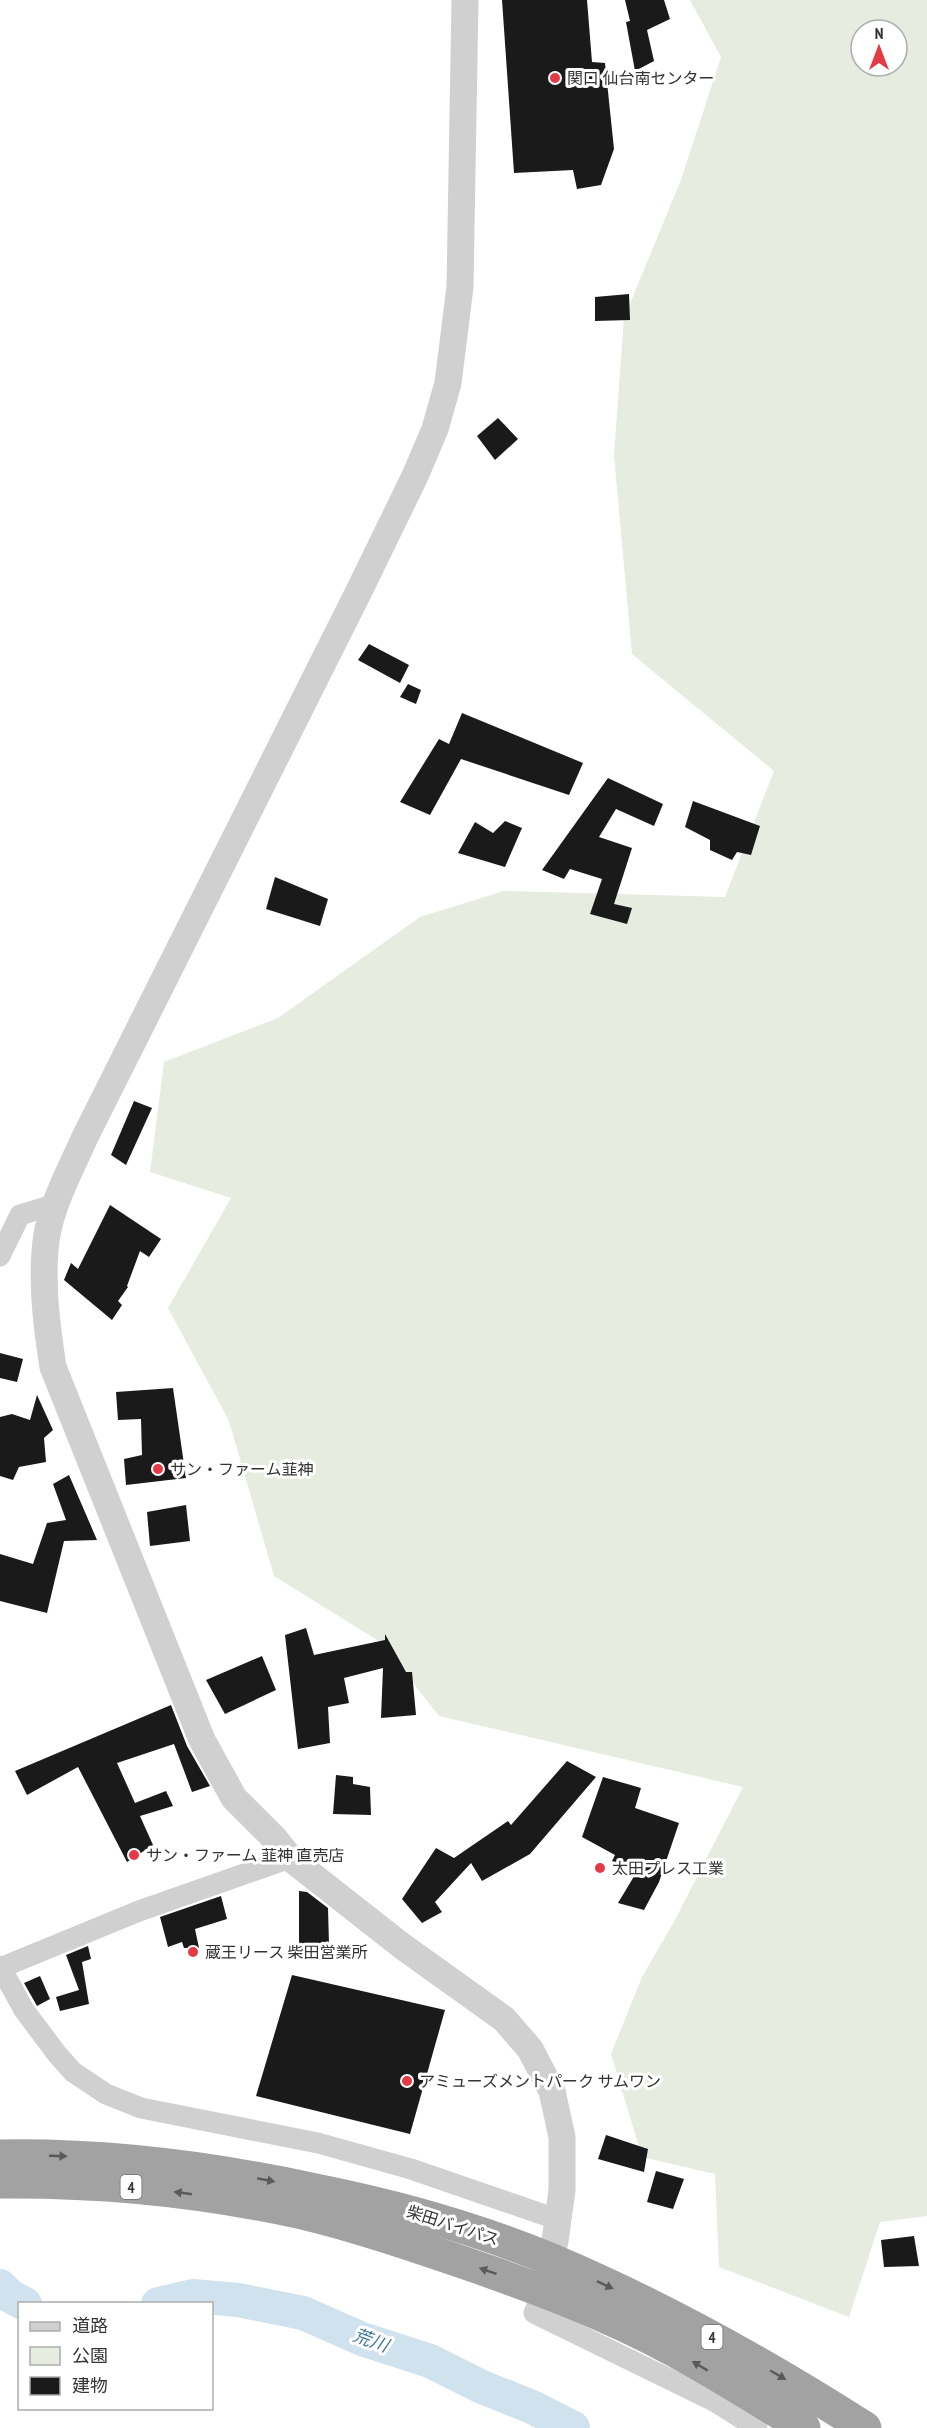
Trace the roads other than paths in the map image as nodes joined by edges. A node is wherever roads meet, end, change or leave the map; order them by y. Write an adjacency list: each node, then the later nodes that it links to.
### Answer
1 (465, 0): 2 (street)
2 (56, 1204): 3 (street); 4 (street)
3 (0, 1256)
4 (290, 1858): 5 (street); 8 (street)
5 (0, 1967): 8 (street)
6 (0, 2156): 9 (highway, 柴田バイパス / 4, one-way to 9)
7 (0, 2182): 9 (highway, 柴田バイパス / 4, one-way to 7)
8 (559, 2220): 9 (street)
9 (548, 2275): 10 (street); 11 (highway, 柴田バイパス / 4, one-way to 9); 12 (highway, 柴田バイパス / 4, one-way to 12)
10 (757, 2428)
11 (804, 2428)
12 (865, 2428)

